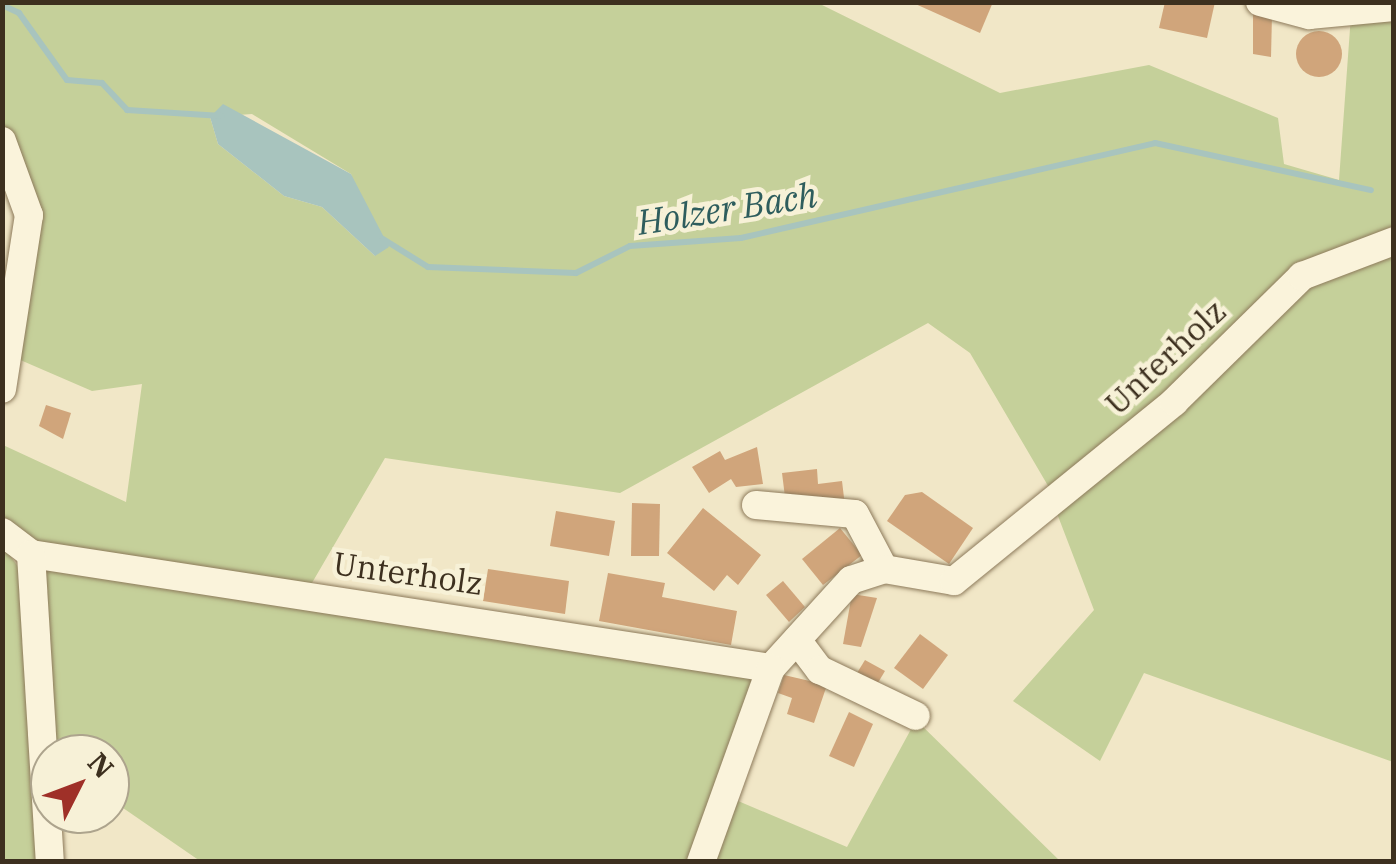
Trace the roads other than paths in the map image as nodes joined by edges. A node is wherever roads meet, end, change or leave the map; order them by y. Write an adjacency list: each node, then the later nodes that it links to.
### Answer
1 (1260, 2): 2 (street)
2 (1394, 7)
3 (2, 142): 5 (street)
4 (1394, 241): 9 (street, Unterholz)
5 (2, 389)
6 (756, 505): 9 (street)
7 (2, 532): 8 (street, Unterholz)
8 (31, 554): 11 (street, Unterholz); 13 (street)
9 (884, 569): 10 (street)
10 (798, 640): 11 (street); 12 (street)
11 (771, 668): 14 (street)
12 (916, 716)
13 (50, 862)
14 (700, 862)

